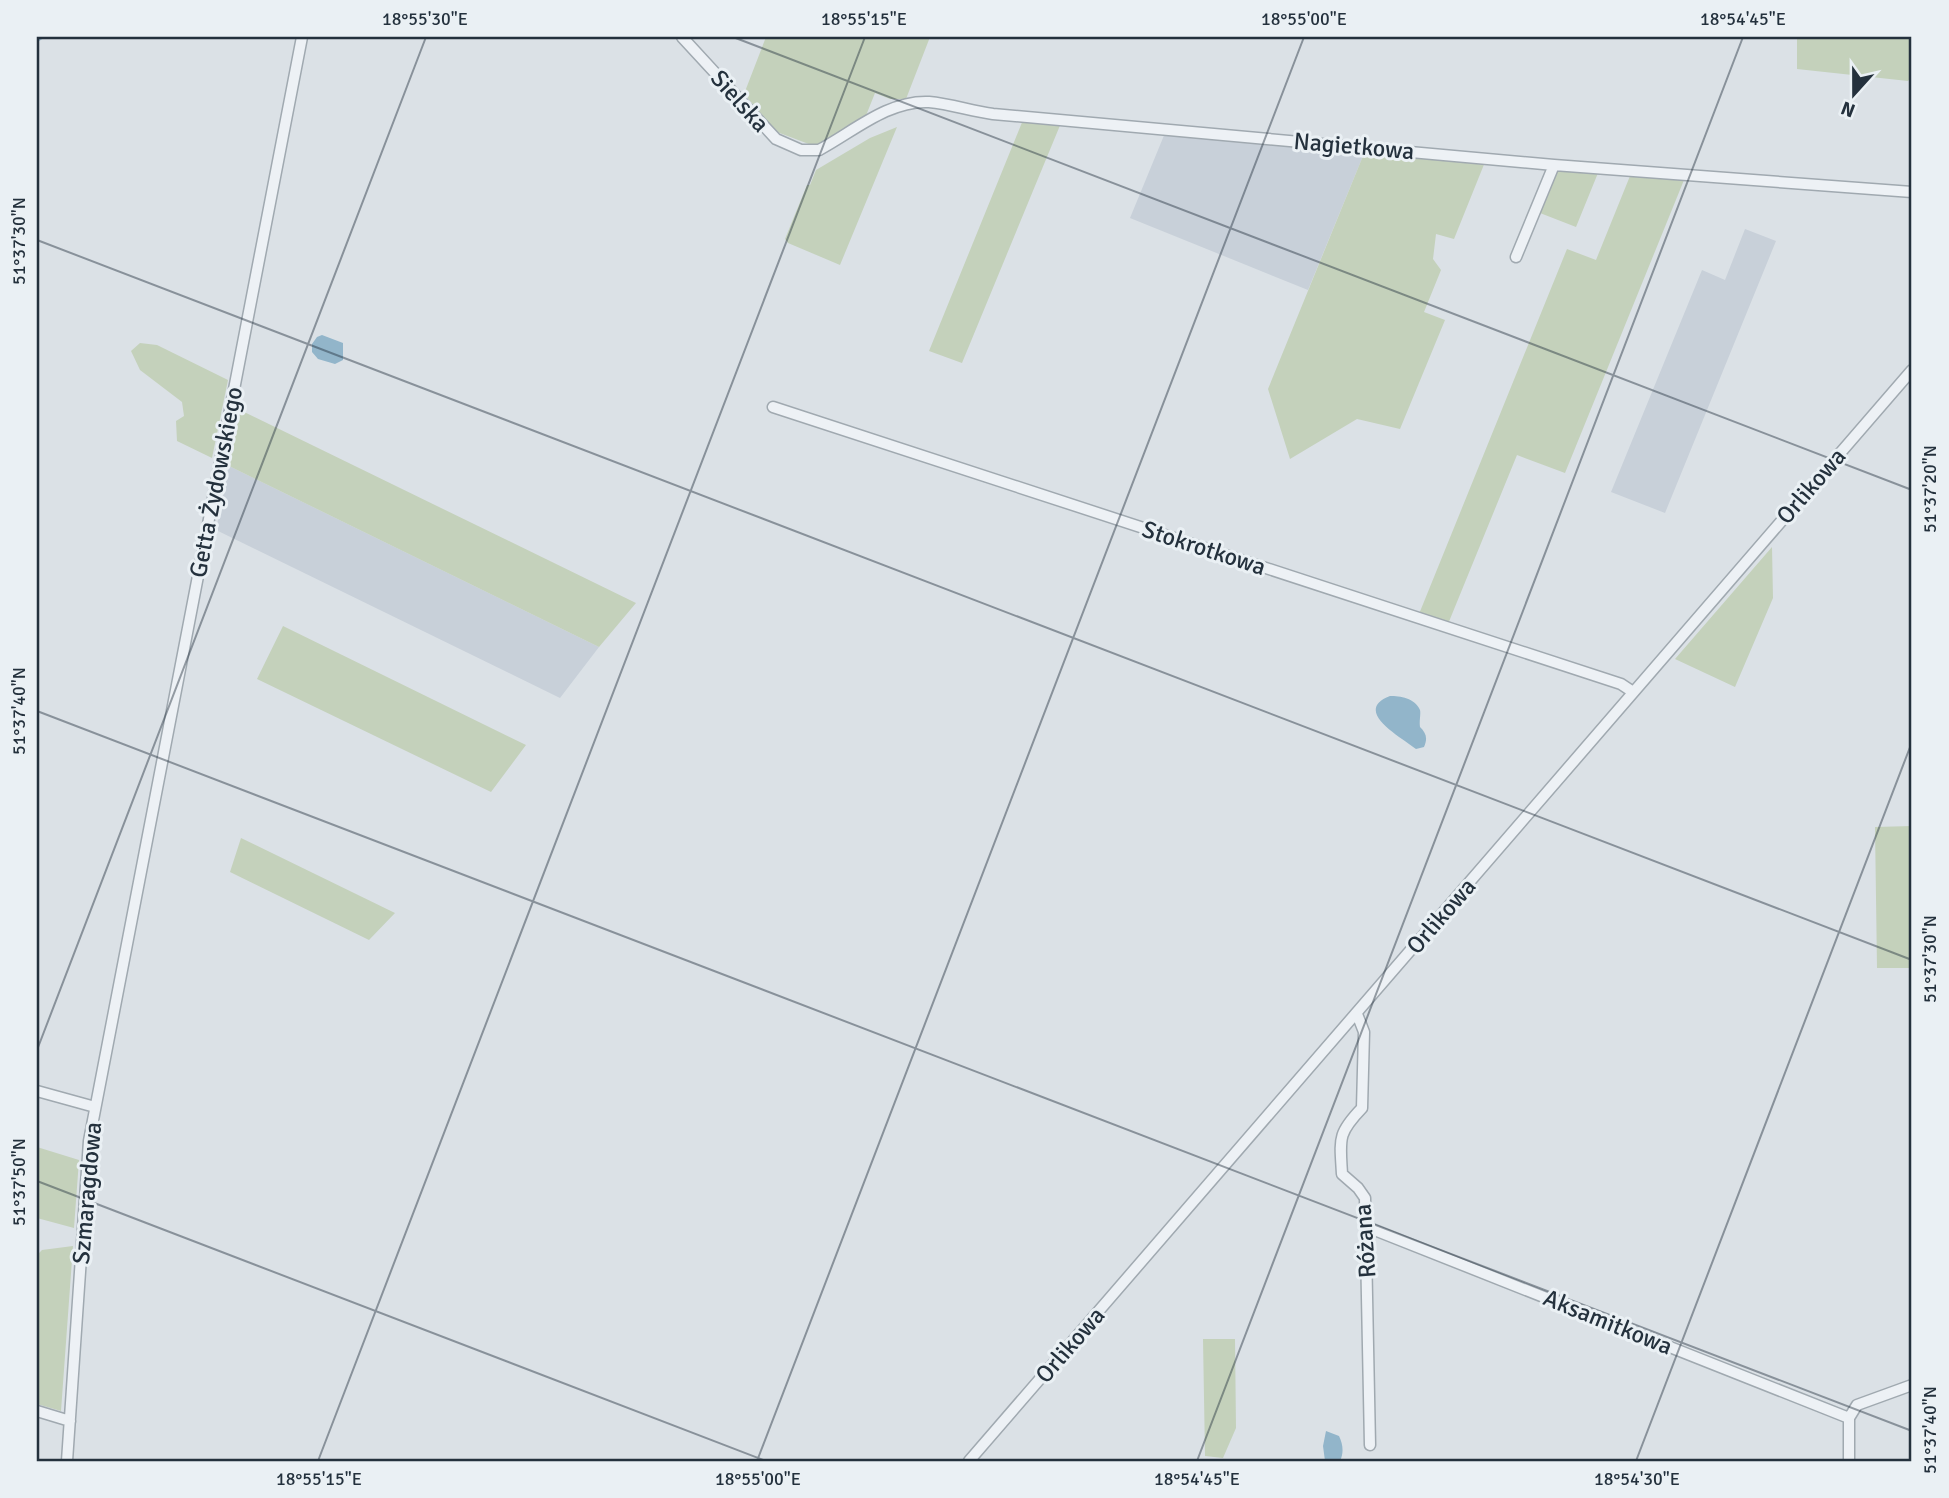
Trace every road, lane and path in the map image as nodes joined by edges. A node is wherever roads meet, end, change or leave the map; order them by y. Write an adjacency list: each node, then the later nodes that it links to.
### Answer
1 (302, 37): 10 (street, Getta Żydowskiego)
2 (682, 37): 3 (street, Sielska)
3 (808, 151): 4 (street, Nagietkowa)
4 (1554, 165): 5 (street, Nagietkowa); 6 (street)
5 (1912, 192)
6 (1516, 257)
7 (1912, 370): 9 (street, Orlikowa)
8 (774, 407): 9 (street, Stokrotkowa)
9 (1633, 692): 11 (street, Orlikowa)
10 (129, 927): 13 (street, Szmaragdowa)
11 (1357, 1014): 14 (street, Różana); 21 (street, Orlikowa)
12 (37, 1091): 13 (street)
13 (95, 1107): 18 (street, Szmaragdowa)
14 (1367, 1227): 17 (street, Aksamitkowa); 19 (street, Różana)
15 (1912, 1385): 17 (street)
16 (37, 1411): 18 (street)
17 (1849, 1418): 22 (street)
18 (70, 1421): 20 (street, Szmaragdowa)
19 (1370, 1445)
20 (67, 1461)
21 (969, 1461)
22 (1849, 1461)

